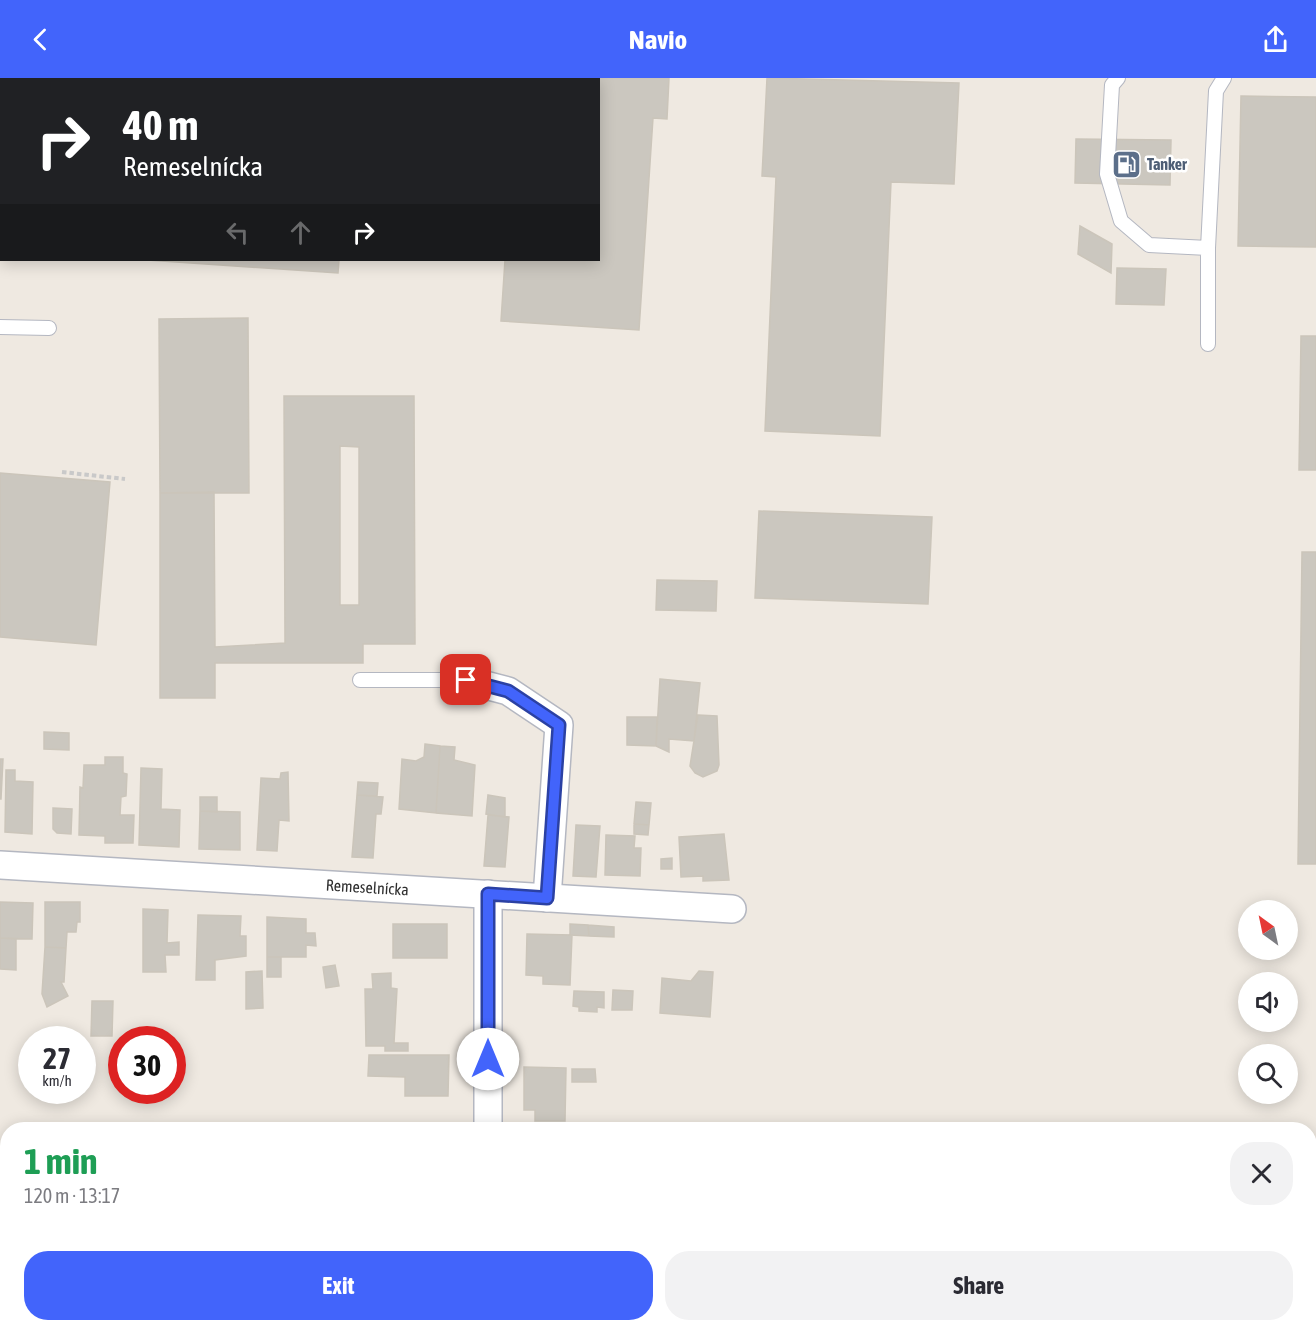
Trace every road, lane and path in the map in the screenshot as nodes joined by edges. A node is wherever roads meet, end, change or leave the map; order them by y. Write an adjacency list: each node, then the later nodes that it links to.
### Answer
1 (1118, 78): 3 (lane)
2 (1224, 78): 3 (lane)
3 (1208, 248): 6 (lane)
4 (0, 327): 5 (lane)
5 (49, 328)
6 (1208, 344)
7 (62, 472): 8 (path)
8 (125, 479)
9 (360, 680): 10 (lane)
10 (466, 680): 13 (street)
11 (0, 865): 12 (street, Remeselnícka)
12 (488, 894): 13 (street, Remeselnícka); 15 (street)
13 (547, 898): 14 (street, Remeselnícka)
14 (732, 909)
15 (488, 1122)

